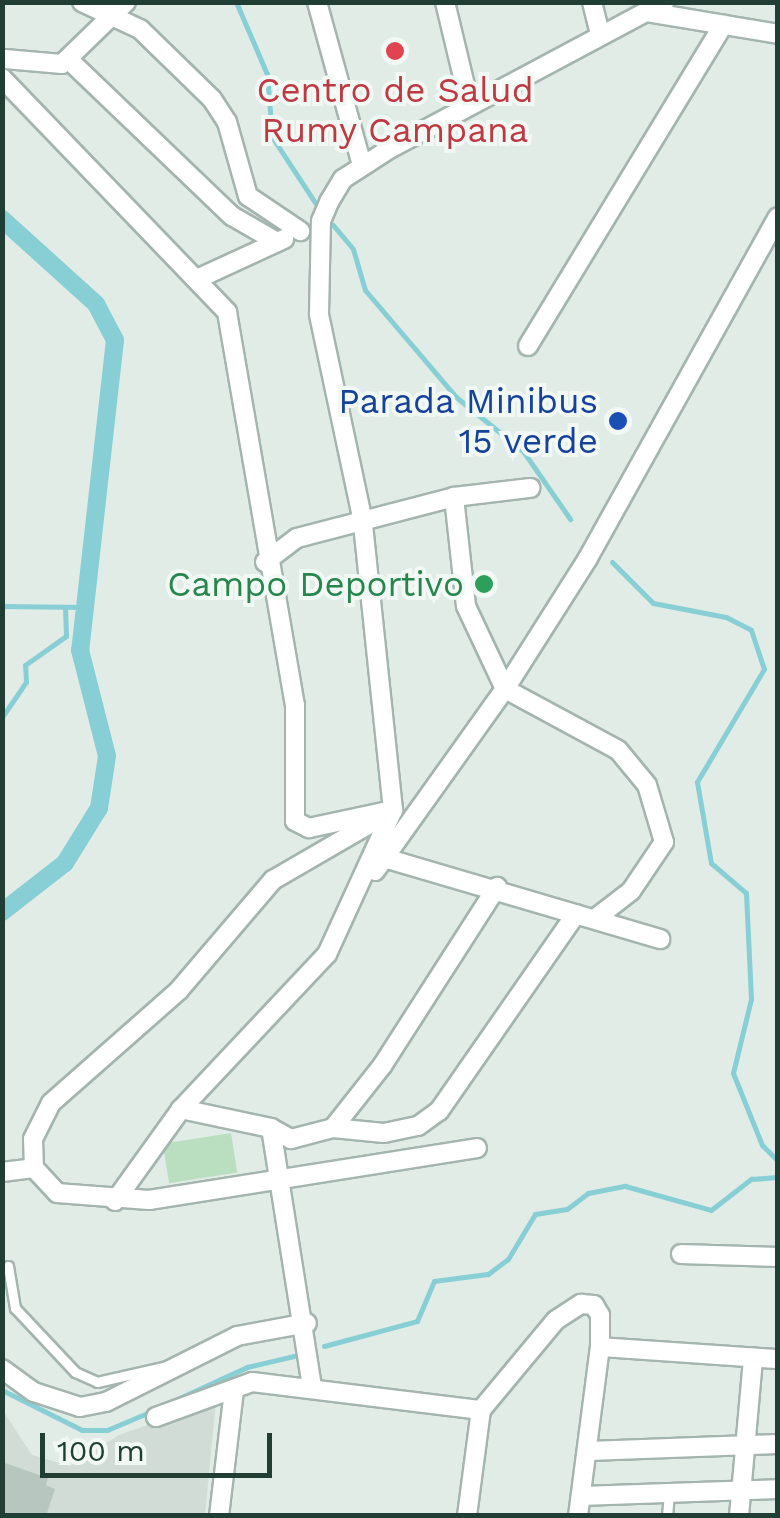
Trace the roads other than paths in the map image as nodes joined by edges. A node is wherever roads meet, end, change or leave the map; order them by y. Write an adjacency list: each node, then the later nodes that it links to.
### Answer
1 (82, 2): 6 (street)
2 (317, 2): 15 (street)
3 (445, 2): 14 (street)
4 (592, 2): 9 (street)
5 (665, 2): 7 (street)
6 (120, 10): 12 (street); 18 (street)
7 (647, 12): 8 (street); 9 (street)
8 (723, 26): 10 (street); 21 (street)
9 (600, 33): 14 (street)
10 (778, 34)
11 (3, 56): 12 (street)
12 (68, 59): 19 (street)
13 (2, 78): 20 (street)
14 (469, 102): 15 (street)
15 (362, 166): 17 (street)
16 (778, 216): 26 (street)
17 (321, 222): 18 (street); 24 (street)
18 (300, 231): 19 (street)
19 (277, 242): 20 (street)
20 (197, 280): 25 (street)
21 (528, 346)
22 (530, 488): 23 (street)
23 (454, 497): 24 (street); 26 (street)
24 (362, 516): 25 (street); 27 (street)
25 (264, 562): 27 (street)
26 (505, 689): 28 (street); 32 (street)
27 (393, 810): 29 (street); 38 (street)
28 (388, 859): 29 (street); 30 (street)
29 (370, 870): 34 (street)
30 (497, 888): 31 (street); 36 (street)
31 (576, 914): 32 (street); 36 (street)
32 (596, 918): 33 (street)
33 (660, 939)
34 (182, 1109): 35 (street); 41 (street)
35 (271, 1128): 36 (street); 40 (street)
36 (333, 1128)
37 (477, 1148): 40 (street)
38 (34, 1168): 39 (street); 41 (street)
39 (2, 1172)
40 (279, 1184): 41 (street); 45 (street)
41 (115, 1201)
42 (681, 1254): 43 (street)
43 (778, 1257)
44 (8, 1266): 49 (lane)
45 (307, 1323): 49 (street); 51 (street)
46 (600, 1347): 47 (street); 53 (street); 57 (street)
47 (753, 1358): 48 (street); 56 (street)
48 (778, 1359)
49 (180, 1367): 50 (street)
50 (2, 1369)
51 (312, 1386): 52 (street); 53 (street)
52 (234, 1391): 54 (street); 62 (street)
53 (480, 1410): 63 (street)
54 (156, 1416)
55 (778, 1444): 56 (street)
56 (745, 1445): 57 (street); 59 (street)
57 (588, 1450): 61 (street)
58 (778, 1488): 59 (street)
59 (741, 1490): 60 (street); 66 (street)
60 (669, 1493): 61 (street); 65 (lane)
61 (581, 1496): 64 (street)
62 (218, 1516)
63 (467, 1516)
64 (578, 1516)
65 (667, 1516)
66 (739, 1516)

